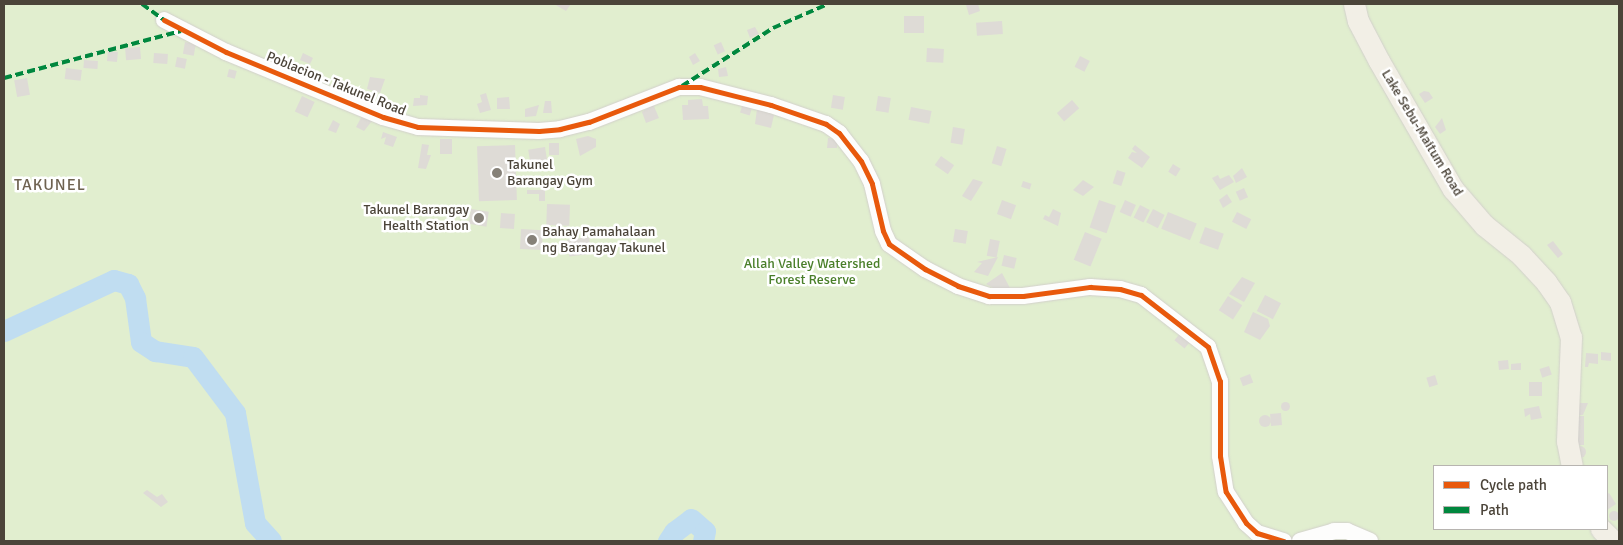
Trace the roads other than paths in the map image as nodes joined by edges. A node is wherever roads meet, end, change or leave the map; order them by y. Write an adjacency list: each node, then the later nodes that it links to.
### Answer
1 (1354, 4): 3 (main road, Lake Sebu-Maitum Road)
2 (164, 20): 5 (street, Poblacion - Takunel Road)
3 (1572, 465)
4 (1602, 530): 8 (main road)
5 (1284, 541)
6 (1300, 541): 7 (street)
7 (1370, 541)
8 (1613, 541)

